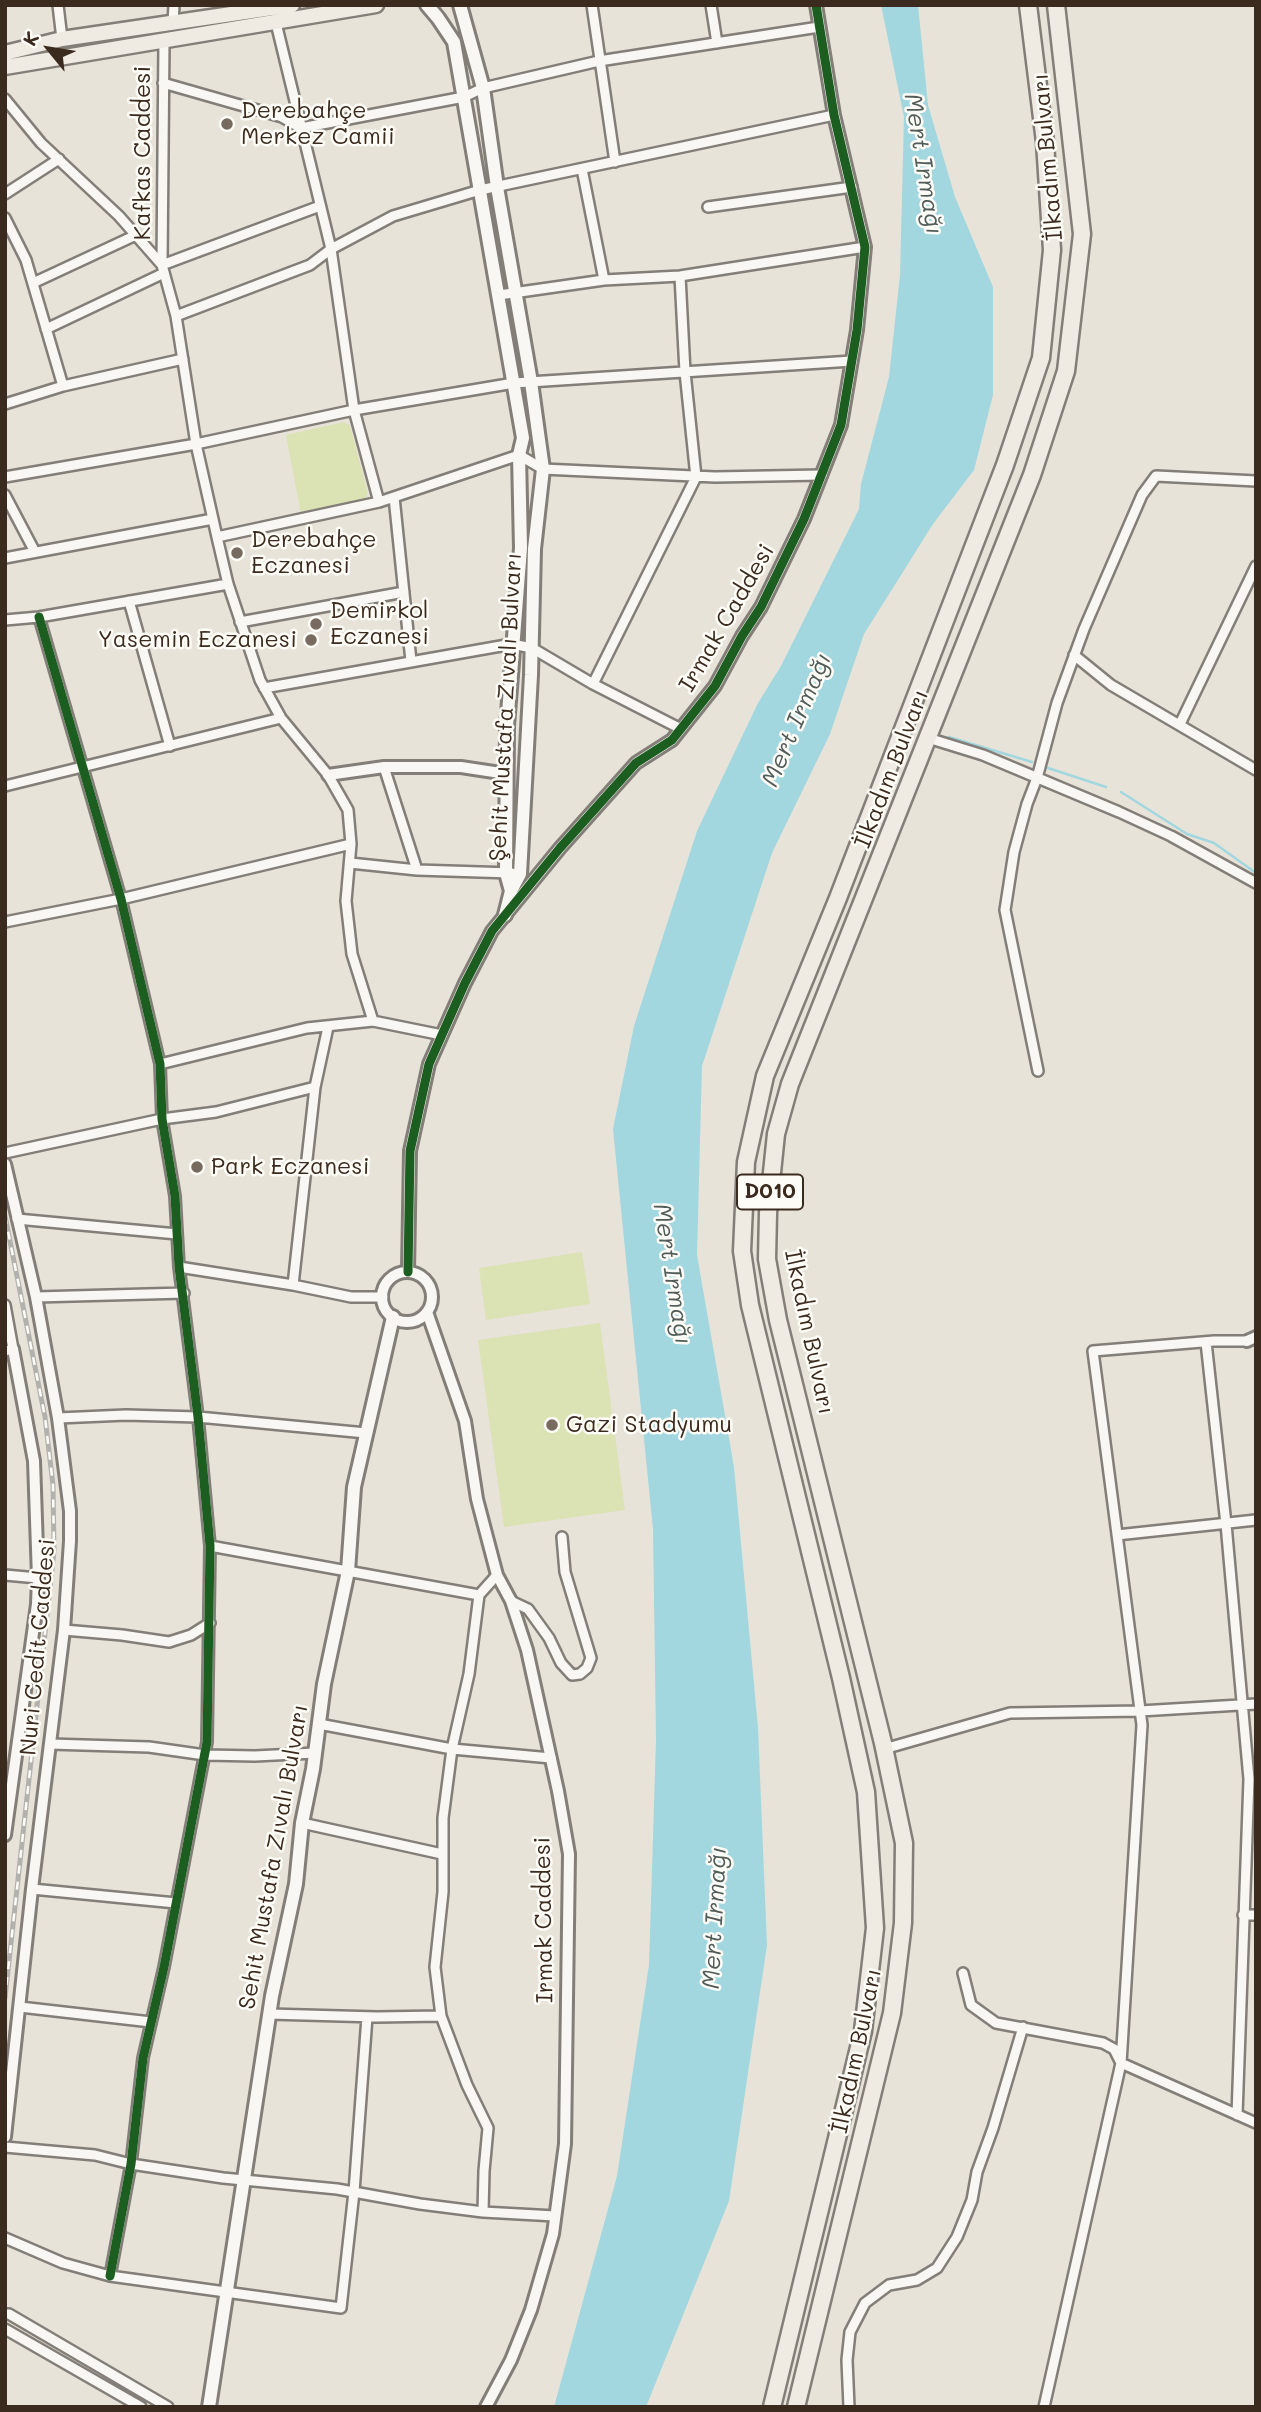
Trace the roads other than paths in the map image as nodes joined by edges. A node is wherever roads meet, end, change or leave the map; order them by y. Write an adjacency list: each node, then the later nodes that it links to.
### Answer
1 (58, 5): 15 (street)
2 (174, 5): 12 (street)
3 (292, 5): 12 (main road)
4 (376, 5): 13 (main road)
5 (427, 5): 23 (main road, Şehit Mustafa Zıvalı Bulvarı)
6 (460, 5): 22 (main road, Şehit Mustafa Zıvalı Bulvarı)
7 (592, 5): 19 (street)
8 (711, 5): 17 (street)
9 (816, 5): 14 (street, Irmak Caddesi)
10 (1028, 5): 188 (highway, İlkadım Bulvarı / D010)
11 (1056, 5): 86 (highway, İlkadım Bulvarı / D010)
12 (173, 23): 15 (main road)
13 (276, 23): 16 (main road); 26 (street)
14 (819, 27): 17 (street); 25 (street, Irmak Caddesi)
15 (62, 40): 18 (main road)
16 (164, 41): 20 (main road); 21 (street, Kafkas Caddesi)
17 (716, 43): 19 (street)
18 (5, 53)
19 (599, 61): 22 (street); 28 (street)
20 (5, 67)
21 (163, 83): 26 (street); 40 (street, Kafkas Caddesi)
22 (483, 88): 23 (street); 30 (main road, Şehit Mustafa Zıvalı Bulvarı)
23 (464, 97): 26 (street); 32 (main road, Şehit Mustafa Zıvalı Bulvarı)
24 (5, 99): 27 (street)
25 (834, 115): 28 (street); 31 (street, Irmak Caddesi)
26 (301, 128): 34 (street)
27 (59, 159): 33 (street); 37 (street)
28 (615, 162): 29 (street)
29 (582, 169): 30 (street); 42 (street)
30 (497, 187): 32 (street); 44 (main road, Şehit Mustafa Zıvalı Bulvarı)
31 (852, 187): 35 (street); 38 (street, Irmak Caddesi)
32 (480, 190): 39 (street); 45 (main road, Şehit Mustafa Zıvalı Bulvarı)
33 (5, 194)
34 (320, 206): 39 (street); 40 (street)
35 (708, 207)
36 (5, 218): 43 (street)
37 (136, 235): 40 (street); 43 (street)
38 (865, 247): 41 (street); 49 (street, Irmak Caddesi)
39 (331, 249): 46 (street); 55 (street)
40 (163, 269): 46 (street); 47 (street)
41 (680, 275): 42 (street); 50 (street)
42 (604, 280): 44 (street)
43 (33, 283): 47 (street)
44 (514, 291): 45 (street); 51 (main road, Şehit Mustafa Zıvalı Bulvarı)
45 (499, 295): 52 (main road, Şehit Mustafa Zıvalı Bulvarı)
46 (176, 316): 48 (street)
47 (46, 329): 53 (street)
48 (183, 359): 53 (street); 56 (street)
49 (852, 361): 50 (street); 59 (street, Irmak Caddesi)
50 (685, 372): 51 (street); 61 (street)
51 (531, 382): 52 (street); 58 (main road, Şehit Mustafa Zıvalı Bulvarı)
52 (514, 383): 55 (street); 57 (main road, Şehit Mustafa Zıvalı Bulvarı)
53 (63, 386): 54 (street)
54 (5, 404)
55 (354, 410): 56 (street); 65 (street)
56 (196, 444): 60 (street); 66 (street)
57 (519, 455): 58 (street); 64 (street); 77 (main road, Şehit Mustafa Zıvalı Bulvarı)
58 (543, 469): 61 (street); 78 (main road, Şehit Mustafa Zıvalı Bulvarı)
59 (822, 475): 61 (street); 85 (street, Irmak Caddesi)
60 (5, 477)
61 (696, 477): 81 (street)
62 (1256, 481): 79 (street)
63 (5, 495): 68 (street)
64 (394, 497): 65 (street); 72 (street)
65 (379, 502): 67 (street)
66 (213, 519): 67 (street); 68 (street)
67 (217, 537): 71 (street)
68 (35, 552): 69 (street)
69 (5, 558)
70 (1256, 566): 84 (street)
71 (228, 584): 73 (street); 76 (street)
72 (404, 592): 76 (street); 80 (street)
73 (129, 601): 74 (street); 87 (street)
74 (39, 617): 75 (street); 89 (street)
75 (5, 620)
76 (240, 622): 82 (street)
77 (512, 644): 78 (street); 80 (street); 91 (main road, Şehit Mustafa Zıvalı Bulvarı)
78 (532, 648): 81 (street); 99 (main road, Şehit Mustafa Zıvalı Bulvarı)
79 (1074, 655): 84 (street); 93 (street)
80 (411, 661): 82 (street)
81 (593, 684): 85 (street)
82 (264, 688): 83 (street)
83 (281, 718): 87 (street); 92 (street)
84 (1180, 724): 90 (street)
85 (681, 729): 103 (street, Irmak Caddesi)
86 (928, 738): 93 (street); 150 (highway, İlkadım Bulvarı / D010)
87 (170, 746): 89 (street)
88 (384, 767): 91 (street); 92 (street); 97 (street)
89 (83, 768): 94 (street); 102 (street)
90 (1256, 770)
91 (507, 774): 98 (main road, Şehit Mustafa Zıvalı Bulvarı)
92 (328, 775): 95 (street)
93 (1037, 778): 100 (street); 109 (street)
94 (5, 786)
95 (351, 844): 96 (street); 102 (street)
96 (349, 863): 97 (street); 105 (street)
97 (417, 870): 98 (street)
98 (506, 873): 99 (street); 101 (main road, Şehit Mustafa Zıvalı Bulvarı)
99 (520, 874): 101 (main road, Şehit Mustafa Zıvalı Bulvarı)
100 (1256, 883)
101 (511, 891): 103 (main road)
102 (121, 899): 104 (street); 108 (street)
103 (505, 915): 107 (street, Irmak Caddesi)
104 (5, 922)
105 (373, 1021): 106 (street); 107 (street)
106 (328, 1027): 108 (street); 110 (street)
107 (442, 1035): 117 (street, Irmak Caddesi)
108 (160, 1064): 111 (street)
109 (1038, 1071)
110 (315, 1087): 111 (street); 118 (street)
111 (162, 1119): 112 (street); 115 (street)
112 (5, 1153)
113 (5, 1164): 114 (street, Nuri Cedit Caddesi)
114 (17, 1219): 115 (street); 120 (street, Nuri Cedit Caddesi)
115 (177, 1234): 116 (street)
116 (179, 1267): 118 (street); 119 (street)
117 (408, 1272): 121 (street); 123 (street)
118 (293, 1285): 121 (street)
119 (184, 1293): 120 (street); 128 (street)
120 (36, 1297): 129 (street, Nuri Cedit Caddesi)
121 (383, 1297): 124 (street)
122 (5, 1306): 127 (street)
123 (427, 1312): 124 (street); 138 (street, Irmak Caddesi)
124 (393, 1317): 130 (main road, Sehit Mustafa Zıvalı Bulvarı)
125 (1253, 1340): 126 (street)
126 (1206, 1342): 132 (street); 133 (street)
127 (9, 1350): 139 (street, Nuri Cedit Caddesi)
128 (198, 1417): 129 (street); 130 (street); 135 (street)
129 (58, 1418): 143 (street, Nuri Cedit Caddesi)
130 (366, 1433): 136 (main road, Sehit Mustafa Zıvalı Bulvarı)
131 (1256, 1520): 132 (street)
132 (1226, 1524): 133 (street); 144 (street)
133 (1117, 1535): 146 (street)
134 (562, 1537): 141 (street)
135 (210, 1546): 136 (street); 142 (street)
136 (348, 1571): 140 (street); 147 (main road, Sehit Mustafa Zıvalı Bulvarı)
137 (5, 1575): 139 (street)
138 (497, 1575): 140 (street); 141 (street, Irmak Caddesi)
139 (38, 1578): 154 (street, Nuri Cedit Caddesi)
140 (479, 1595): 149 (street)
141 (511, 1601): 153 (street, Irmak Caddesi)
142 (210, 1623): 143 (street); 152 (street)
143 (64, 1630): 148 (street, Nuri Cedit Caddesi)
144 (1243, 1704): 145 (street); 146 (street); 160 (street)
145 (1256, 1704)
146 (1140, 1712): 150 (street); 169 (street)
147 (319, 1724): 149 (street); 151 (main road, Sehit Mustafa Zıvalı Bulvarı)
148 (50, 1744): 152 (street); 158 (street, Nuri Cedit Caddesi)
149 (452, 1749): 153 (street); 157 (street)
150 (884, 1749): 189 (highway, İlkadım Bulvarı / D010)
151 (315, 1753): 152 (street); 155 (main road, Sehit Mustafa Zıvalı Bulvarı)
152 (205, 1755): 159 (street)
153 (551, 1758): 178 (street, Irmak Caddesi)
154 (9, 1781): 156 (street, Nuri Cedit Caddesi)
155 (302, 1823): 157 (street); 164 (main road, Sehit Mustafa Zıvalı Bulvarı)
156 (5, 1835)
157 (442, 1854): 165 (street)
158 (32, 1889): 159 (street); 163 (street, Nuri Cedit Caddesi)
159 (176, 1903): 167 (street)
160 (1242, 1915): 161 (street); 170 (street)
161 (1256, 1915)
162 (963, 1973): 168 (street)
163 (20, 2007): 167 (street); 172 (street, Nuri Cedit Caddesi)
164 (269, 2014): 166 (street); 175 (main road, Sehit Mustafa Zıvalı Bulvarı)
165 (441, 2016): 166 (street); 177 (street)
166 (367, 2017): 176 (street)
167 (151, 2022): 174 (street)
168 (1023, 2027): 169 (street); 190 (street)
169 (1121, 2063): 170 (street); 191 (street)
170 (1237, 2115): 171 (street)
171 (1256, 2123)
172 (5, 2137)
173 (5, 2147): 174 (street)
174 (131, 2164): 175 (street); 180 (street)
175 (243, 2179): 176 (street); 181 (main road, Sehit Mustafa Zıvalı Bulvarı)
176 (354, 2192): 177 (street); 181 (street)
177 (483, 2212): 178 (street)
178 (555, 2216): 187 (street, Irmak Caddesi)
179 (5, 2238): 180 (street)
180 (110, 2276): 181 (street)
181 (227, 2292): 186 (main road, Sehit Mustafa Zıvalı Bulvarı)
182 (5, 2314): 185 (street)
183 (5, 2329): 184 (street)
184 (141, 2407)
185 (169, 2407)
186 (209, 2407)
187 (485, 2407)
188 (772, 2407)
189 (796, 2407)
190 (849, 2407)
191 (1044, 2407)

